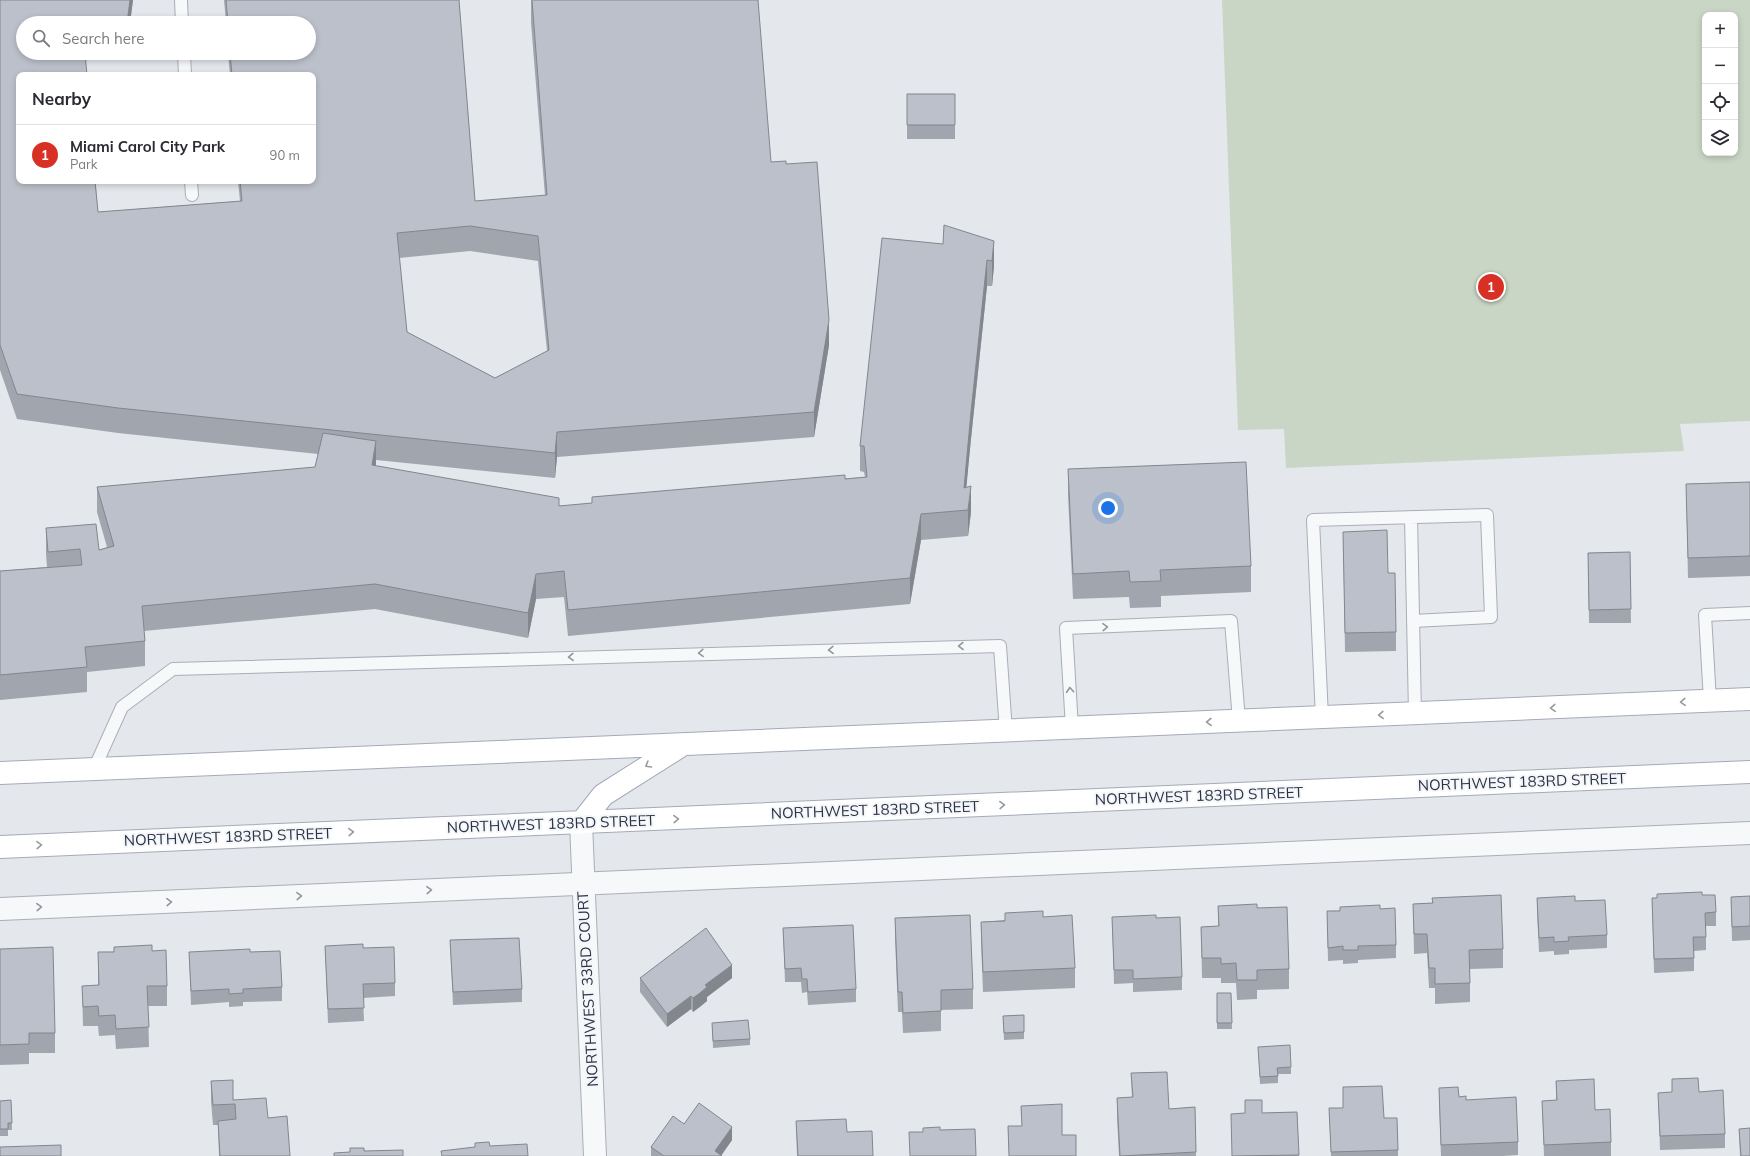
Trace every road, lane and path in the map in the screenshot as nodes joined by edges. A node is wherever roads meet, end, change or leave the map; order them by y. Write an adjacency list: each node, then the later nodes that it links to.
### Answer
1 (181, 0): 2 (lane)
2 (182, 16)
3 (184, 60): 4 (lane)
4 (185, 72)
5 (191, 184): 6 (lane)
6 (192, 195)
7 (1411, 517): 9 (lane); 9 (lane); 13 (lane)
8 (1750, 613): 11 (lane)
9 (1413, 621): 12 (lane)
10 (1750, 699): 11 (main road)
11 (1710, 701): 12 (main road, one-way to 12)
12 (1415, 714): 13 (main road, one-way to 13)
13 (1322, 718): 14 (main road)
14 (1239, 721): 15 (main road, one-way to 15); 15 (lane, one-way to 14)
15 (1072, 728): 16 (main road)
16 (1006, 732): 17 (main road); 18 (lane, one-way to 18)
17 (682, 745): 18 (main road); 21 (main road, one-way to 21)
18 (94, 769): 20 (main road)
19 (1750, 772): 21 (main road, NORTHWEST 183RD STREET, one-way to 19)
20 (0, 773)
21 (581, 823): 23 (main road, NORTHWEST 183RD STREET, one-way to 21); 24 (street, NORTHWEST 33RD COURT)
22 (1750, 832): 24 (street)
23 (0, 847)
24 (583, 883): 25 (street, one-way to 24); 26 (street, NORTHWEST 33RD COURT)
25 (0, 909)
26 (595, 1156)

